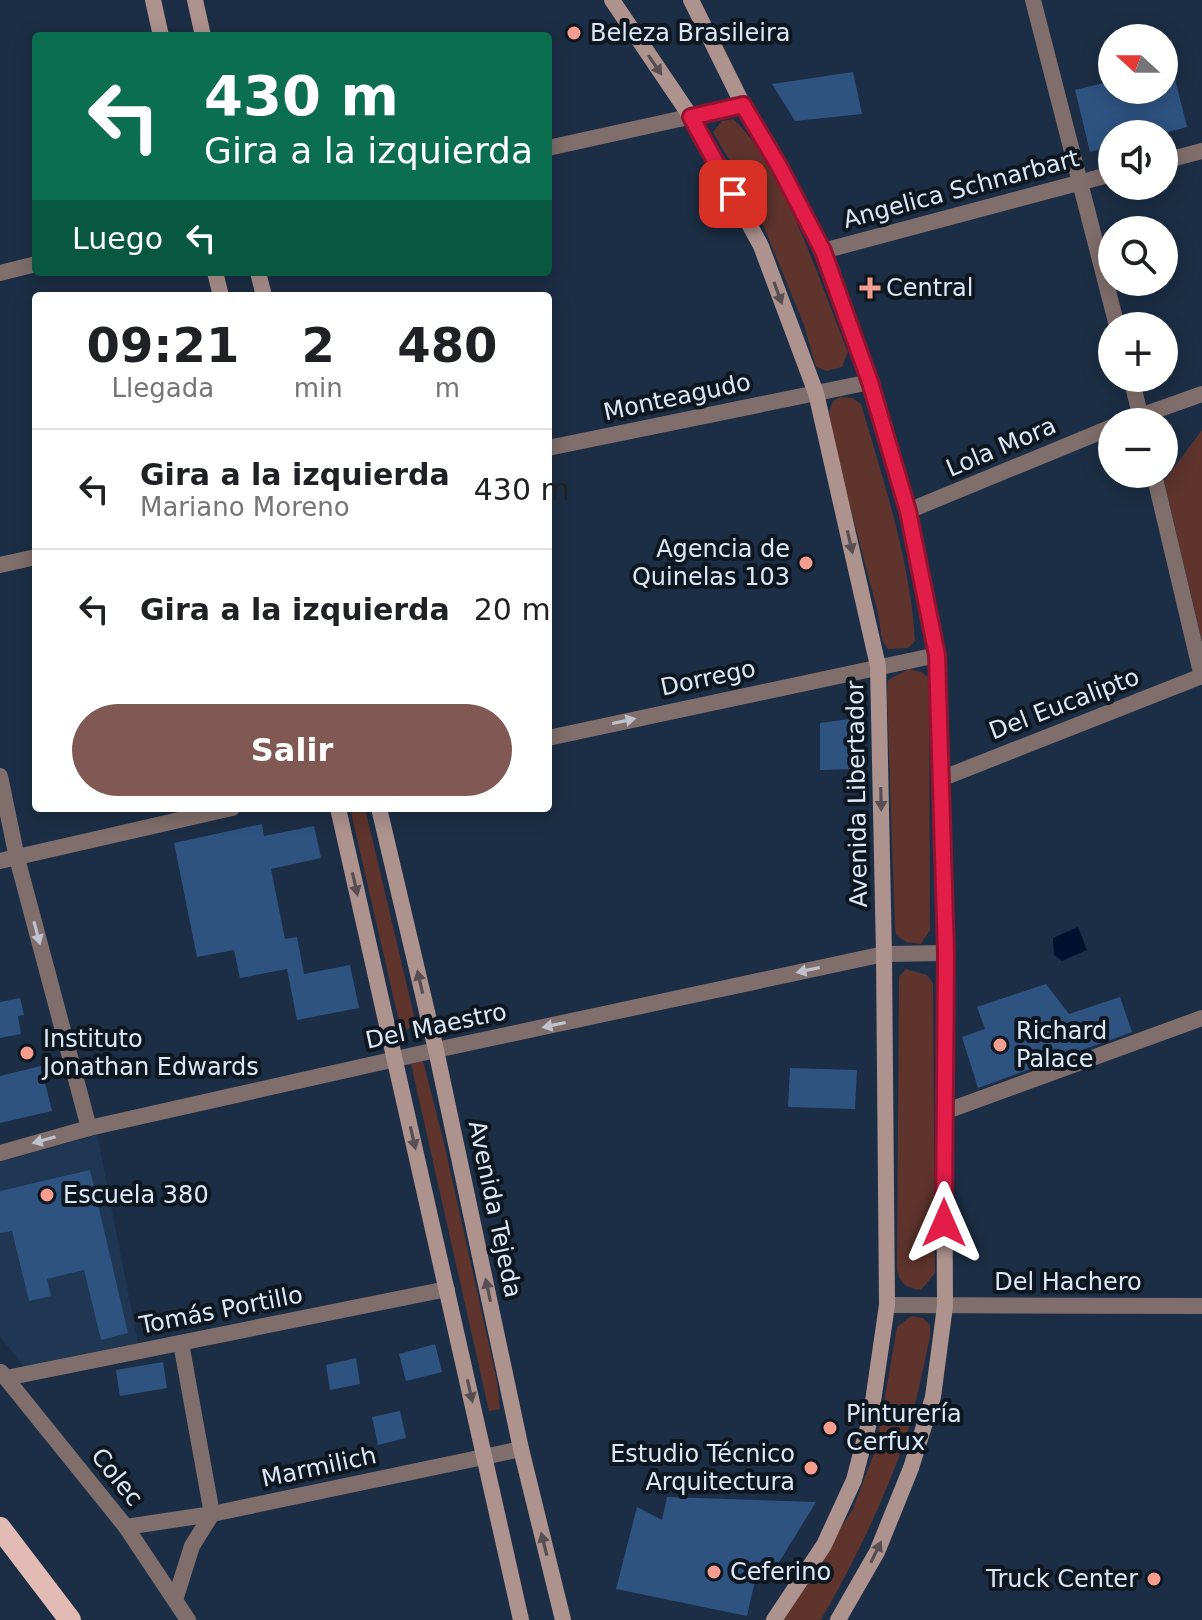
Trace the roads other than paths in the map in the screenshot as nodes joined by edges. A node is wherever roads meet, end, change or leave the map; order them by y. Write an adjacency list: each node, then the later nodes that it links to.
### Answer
1 (153, 0): 6 (main road)
2 (195, 0): 7 (main road)
3 (612, 0): 9 (main road, Avenida Libertador, one-way to 9)
4 (691, 0): 8 (main road)
5 (1033, 0): 14 (street)
6 (160, 32)
7 (202, 32)
8 (743, 105): 9 (street); 15 (main road)
9 (691, 117): 10 (street); 20 (main road, Avenida Libertador, one-way to 20)
10 (552, 147)
11 (1202, 151): 12 (street)
12 (1178, 157)
13 (1098, 177): 14 (street, Angelica Schnarbart)
14 (1078, 182): 15 (street, Angelica Schnarbart); 18 (street)
15 (823, 251): 19 (main road)
16 (32, 265): 17 (street)
17 (0, 273)
18 (1113, 312)
19 (870, 382): 20 (street, Monteagudo); 26 (main road)
20 (816, 393): 24 (street, Monteagudo); 30 (main road, Avenida Libertador, one-way to 30)
21 (1202, 394): 22 (street)
22 (1166, 408)
23 (1098, 433): 26 (street, Lola Mora)
24 (552, 447)
25 (1157, 488): 31 (street)
26 (908, 511): 29 (main road)
27 (32, 558): 28 (street)
28 (0, 565)
29 (937, 655): 30 (street, Dorrego); 34 (main road)
30 (878, 666): 32 (street, Dorrego, one-way to 30); 40 (main road, Avenida Libertador, one-way to 40)
31 (1202, 676): 34 (street, Del Eucalipto)
32 (552, 737)
33 (0, 776): 38 (street)
34 (943, 778): 39 (main road)
35 (215, 812): 38 (street)
36 (339, 812): 43 (main road, one-way to 43)
37 (380, 812): 42 (main road, Avenida Tejeda, one-way to 37)
38 (8, 860): 45 (street, one-way to 45)
39 (946, 953): 40 (street, Del Maestro); 44 (main road)
40 (884, 954): 42 (street, Del Maestro, one-way to 42); 48 (main road, Avenida Libertador)
41 (1202, 1018): 44 (street)
42 (436, 1050): 43 (street, Del Maestro); 53 (main road, Avenida Tejeda, one-way to 42)
43 (395, 1059): 45 (street, Del Maestro); 47 (main road, one-way to 47)
44 (944, 1112): 49 (main road)
45 (89, 1128): 46 (street, Del Maestro, one-way to 46)
46 (0, 1153)
47 (447, 1289): 51 (street, Tomás Portillo); 54 (main road, one-way to 54)
48 (887, 1305): 49 (street, Del Hachero); 63 (main road, Avenida Libertador)
49 (945, 1306): 50 (street, Del Hachero); 64 (main road, one-way to 49)
50 (1202, 1306)
51 (181, 1343): 52 (street, Tomás Portillo); 55 (street)
52 (3, 1375): 56 (street, Colec)
53 (521, 1449): 54 (street, Marmilich); 62 (main road, Avenida Tejeda, one-way to 53)
54 (484, 1457): 55 (street, Marmilich); 61 (main road)
55 (212, 1514): 56 (street, Marmilich); 58 (street)
56 (126, 1527): 58 (street, Colec)
57 (0, 1528): 59 (highway)
58 (175, 1600): 60 (street, Colec)
59 (70, 1620)
60 (188, 1620)
61 (521, 1620)
62 (563, 1620)
63 (774, 1620)
64 (838, 1620)

